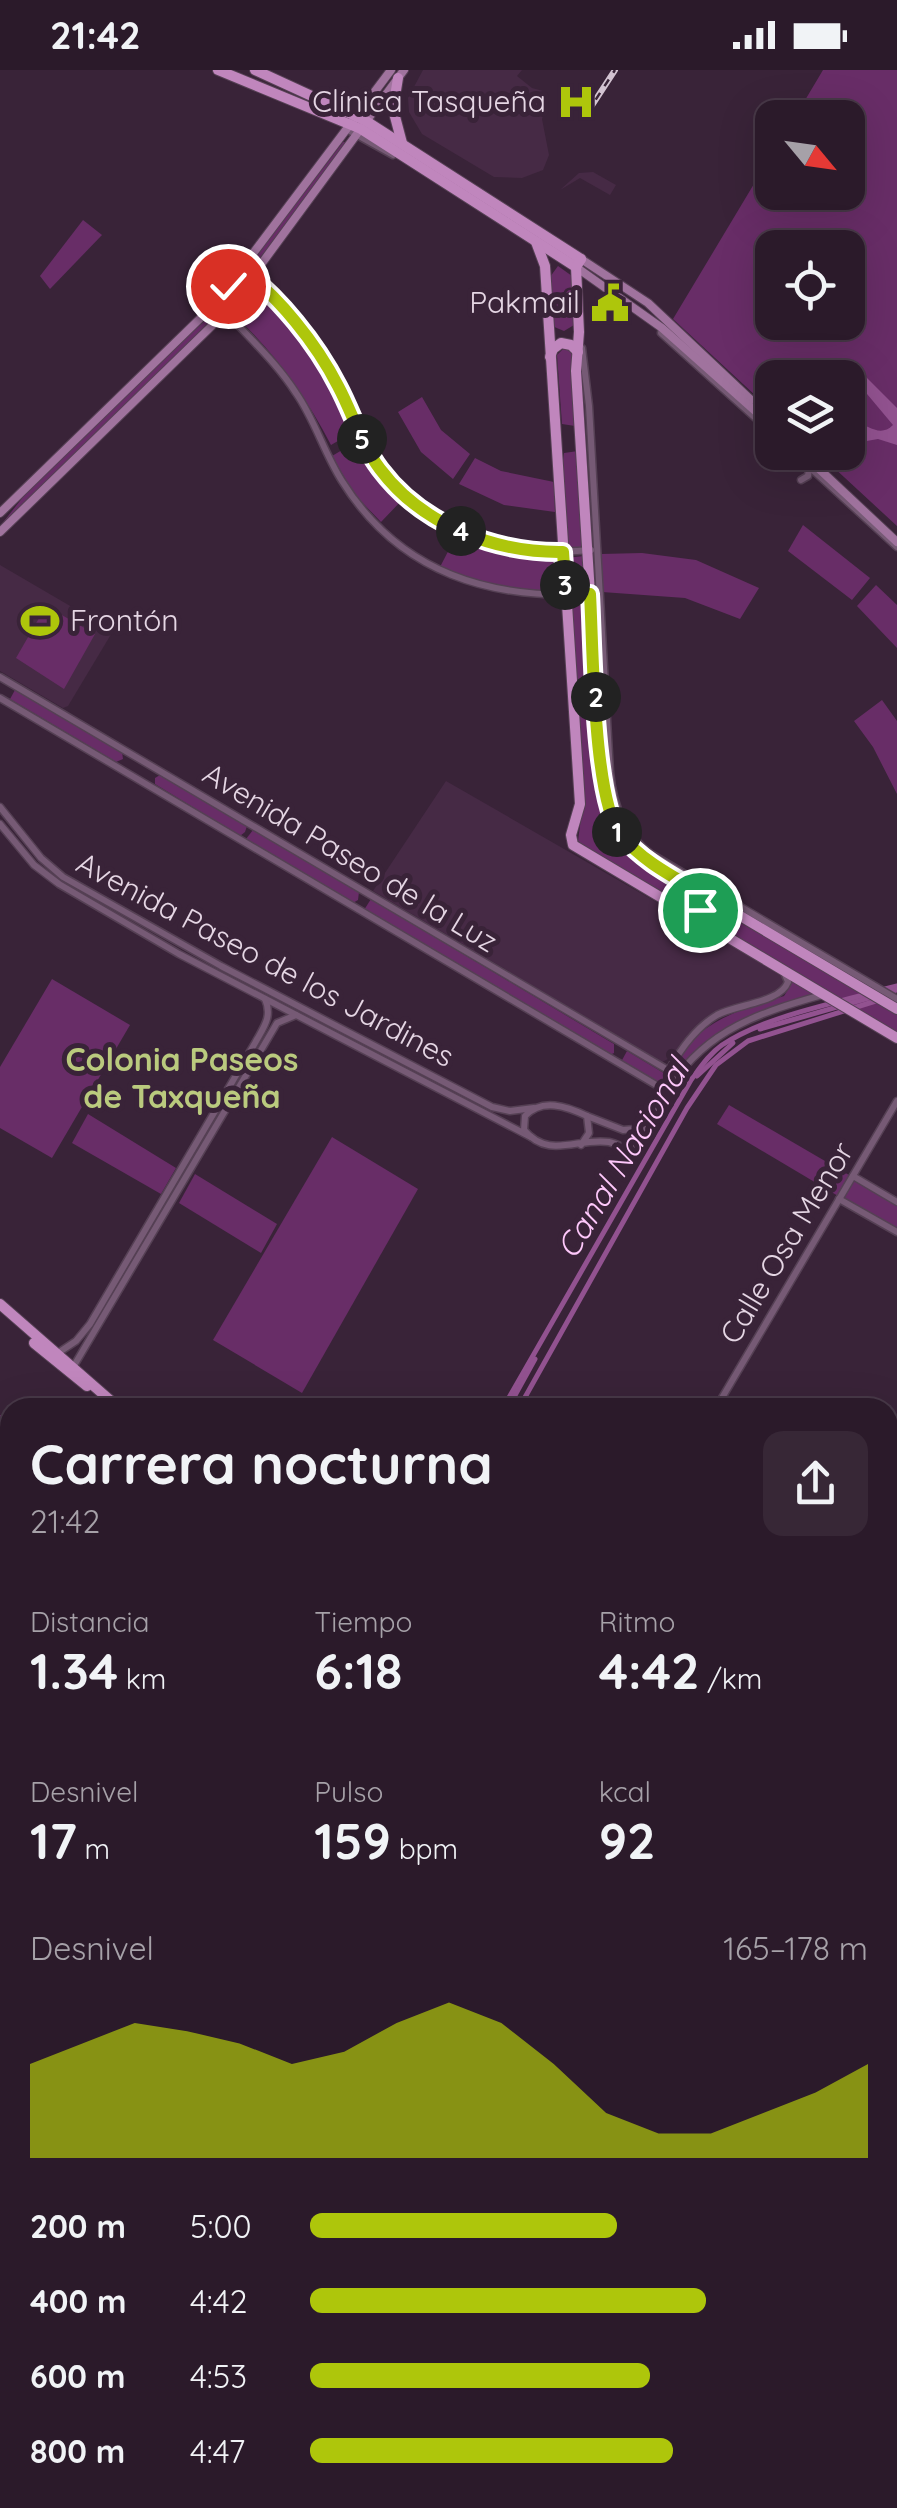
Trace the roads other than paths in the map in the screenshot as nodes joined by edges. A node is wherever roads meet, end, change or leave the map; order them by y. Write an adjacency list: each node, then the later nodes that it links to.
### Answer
1 (218, 70): 4 (main road)
2 (255, 70): 4 (main road)
3 (398, 73): 4 (main road); 5 (main road)
4 (357, 126): 5 (main road); 7 (main road); 11 (main road); 13 (main road)
5 (403, 144): 6 (main road)
6 (491, 200): 7 (street); 10 (main road)
7 (477, 202): 8 (main road)
8 (536, 242): 9 (main road); 12 (main road)
9 (562, 259): 10 (main road); 12 (main road)
10 (579, 263): 15 (main road); 16 (main road); 17 (main road)
11 (238, 271): 13 (street); 14 (main road); 27 (main road)
12 (546, 273): 19 (main road)
13 (252, 276): 14 (main road); 31 (street)
14 (226, 312): 28 (main road); 33 (street)
15 (662, 328): 17 (main road); 21 (main road); 22 (street)
16 (579, 332): 18 (main road); 30 (street)
17 (688, 341): 20 (main road)
18 (578, 352): 19 (main road); 30 (main road)
19 (550, 358): 31 (main road)
20 (755, 406)
21 (755, 408)
22 (755, 418)
23 (808, 470): 26 (street)
24 (812, 470): 29 (street)
25 (823, 470): 29 (main road)
26 (800, 480)
27 (0, 512)
28 (0, 532)
29 (897, 542)
30 (592, 550): 31 (street); 32 (main road)
31 (563, 552): 33 (main road)
32 (594, 594): 33 (street); 44 (main road); 51 (street)
33 (566, 596): 46 (main road)
34 (0, 677): 35 (street, Avenida Paseo de la Luz)
35 (18, 688): 37 (street); 38 (street, Avenida Paseo de la Luz)
36 (0, 698): 37 (street, Avenida Paseo de la Luz)
37 (8, 703): 39 (street, Avenida Paseo de la Luz)
38 (124, 750): 39 (street); 40 (street, Avenida Paseo de la Luz)
39 (116, 766): 41 (street, Avenida Paseo de la Luz)
40 (164, 774): 41 (street); 61 (street, Avenida Paseo de la Luz)
41 (155, 789): 62 (street, Avenida Paseo de la Luz)
42 (0, 807): 48 (street, Avenida Paseo de los Jardines)
43 (0, 824): 48 (street, Avenida Paseo de los Jardines)
44 (698, 891): 45 (main road); 46 (main road)
45 (714, 901): 47 (main road); 51 (main road)
46 (678, 909): 47 (main road)
47 (703, 924): 49 (main road)
48 (219, 969): 50 (street, Avenida Paseo de los Jardines)
49 (784, 971): 52 (main road); 63 (street)
50 (234, 978): 53 (street, Avenida Paseo de los Jardines); 58 (street, Avenida Paseo de los Jardines)
51 (875, 991): 54 (main road)
52 (824, 994): 60 (main road); 64 (street)
53 (264, 998): 55 (street, Avenida Paseo de los Jardines); 56 (street)
54 (894, 1004)
55 (297, 1014): 57 (street); 58 (street, Avenida Paseo de los Jardines)
56 (268, 1020): 57 (street); 65 (street)
57 (278, 1023): 67 (street)
58 (328, 1026): 59 (street, Avenida Paseo de los Jardines)
59 (344, 1035): 70 (street, Avenida Paseo de los Jardines); 73 (street, Avenida Paseo de los Jardines)
60 (897, 1038)
61 (622, 1044): 62 (street); 63 (street, Avenida Paseo de la Luz)
62 (613, 1061): 68 (street, Avenida Paseo de la Luz)
63 (668, 1070): 64 (street, Avenida Paseo de la Luz); 66 (street)
64 (678, 1076): 66 (street)
65 (232, 1080): 67 (street); 79 (street)
66 (672, 1083): 68 (street)
67 (240, 1085): 79 (street)
68 (668, 1092): 72 (street)
69 (897, 1100): 75 (street, Calle Osa Menor)
70 (534, 1108): 71 (street); 73 (street)
71 (587, 1116): 72 (street); 74 (street)
72 (648, 1128): 74 (street)
73 (530, 1138): 74 (street)
74 (580, 1145)
75 (853, 1176): 76 (street, Calle Osa Menor); 77 (street)
76 (840, 1199): 78 (street); 87 (street, Calle Osa Menor)
77 (897, 1202)
78 (897, 1232)
79 (136, 1253): 80 (street)
80 (126, 1271): 83 (street); 84 (street)
81 (0, 1304): 83 (main road)
82 (0, 1313): 84 (main road)
83 (58, 1353): 84 (main road)
84 (72, 1368): 85 (main road); 86 (main road)
85 (100, 1398)
86 (108, 1398)
87 (722, 1398)

